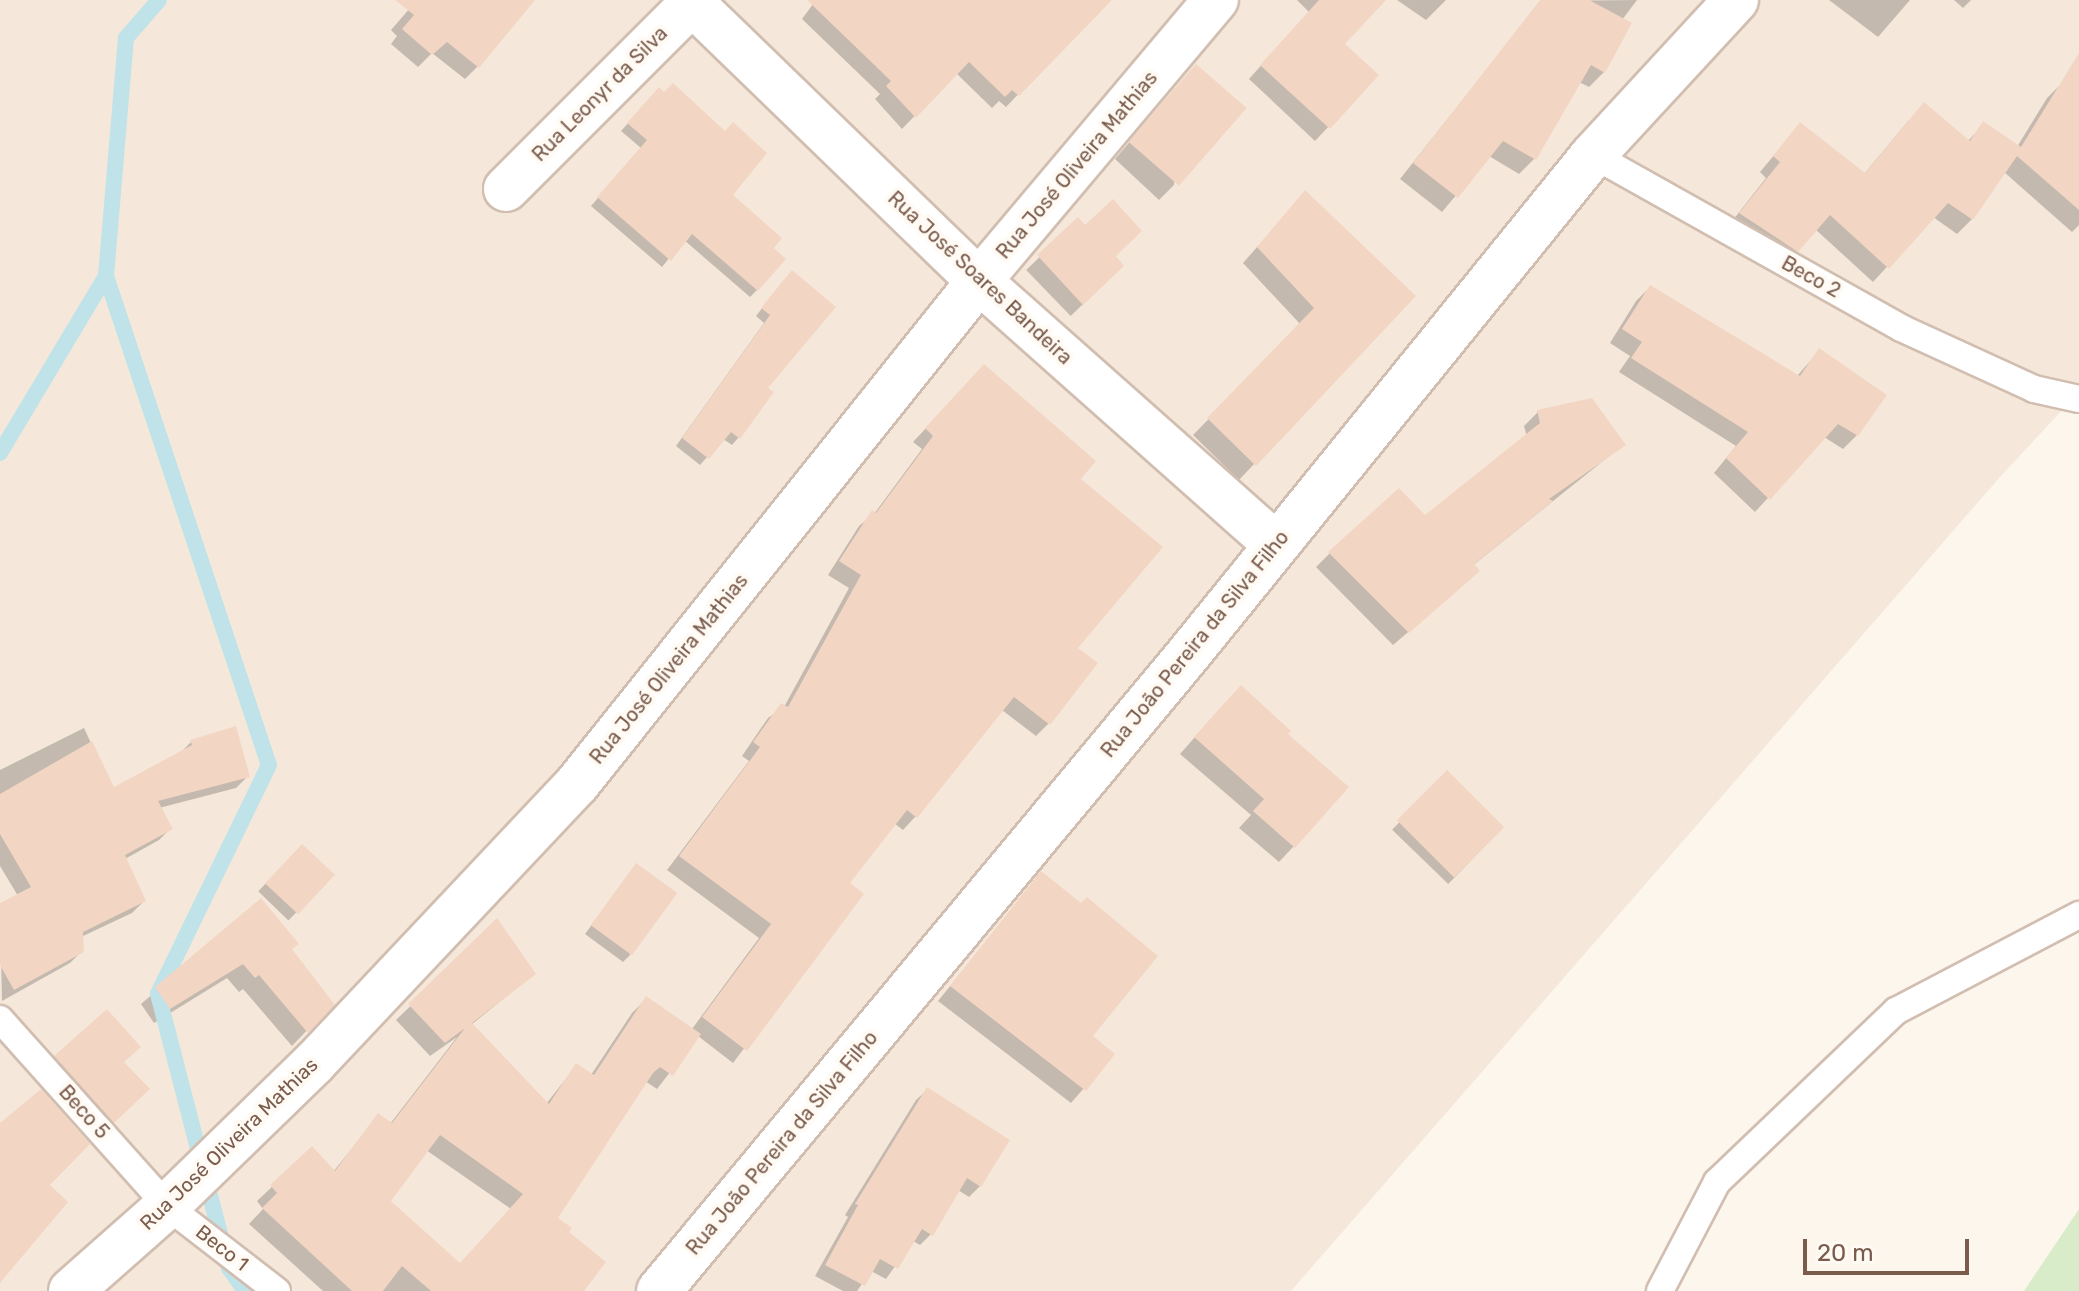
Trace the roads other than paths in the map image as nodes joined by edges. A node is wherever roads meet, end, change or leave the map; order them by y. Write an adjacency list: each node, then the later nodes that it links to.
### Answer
1 (1216, 0): 6 (street, Rua José Oliveira Mathias)
2 (1736, 0): 4 (street, Rua João Pereira da Silva Filho)
3 (694, 2): 5 (street, Rua Leonyr da Silva); 6 (street, Rua José Soares Bandeira)
4 (1593, 155): 7 (lane, Beco 2); 8 (street, Rua João Pereira da Silva Filho)
5 (506, 189)
6 (979, 281): 8 (street, Rua José Soares Bandeira); 11 (street, Rua José Oliveira Mathias)
7 (2079, 399)
8 (1276, 545): 14 (street, Rua João Pereira da Silva Filho)
9 (2079, 915): 15 (lane)
10 (0, 1019): 11 (lane, Beco 5)
11 (167, 1206): 12 (street, Rua José Oliveira Mathias); 13 (lane, Beco 1)
12 (71, 1291)
13 (277, 1291)
14 (659, 1291)
15 (1660, 1291)

